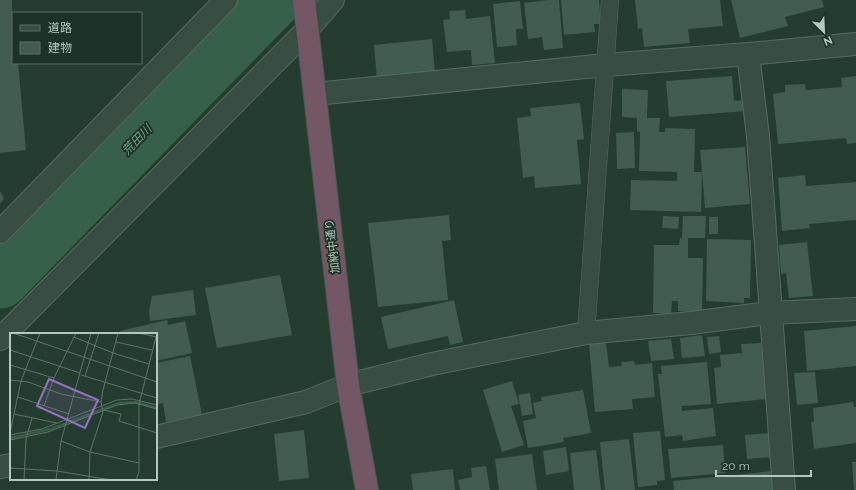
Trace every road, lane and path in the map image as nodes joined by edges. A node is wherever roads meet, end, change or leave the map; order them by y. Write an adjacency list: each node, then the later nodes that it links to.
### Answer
1 (226, 0): 10 (street)
2 (333, 0): 5 (street)
3 (610, 0): 8 (lane)
4 (304, 4): 5 (highway, 加納中通り)
5 (307, 30): 9 (highway, 加納中通り); 14 (street)
6 (856, 44): 7 (street)
7 (748, 54): 8 (street); 12 (street)
8 (606, 65): 9 (street); 13 (lane)
9 (314, 94): 15 (highway, 加納中通り)
10 (0, 232)
11 (856, 310): 12 (street)
12 (770, 313): 13 (street); 20 (street)
13 (586, 333): 15 (street)
14 (0, 339)
15 (348, 385): 16 (street); 19 (highway, 加納中通り)
16 (157, 437)
17 (10, 465): 18 (street)
18 (0, 467)
19 (367, 490)
20 (784, 490)

